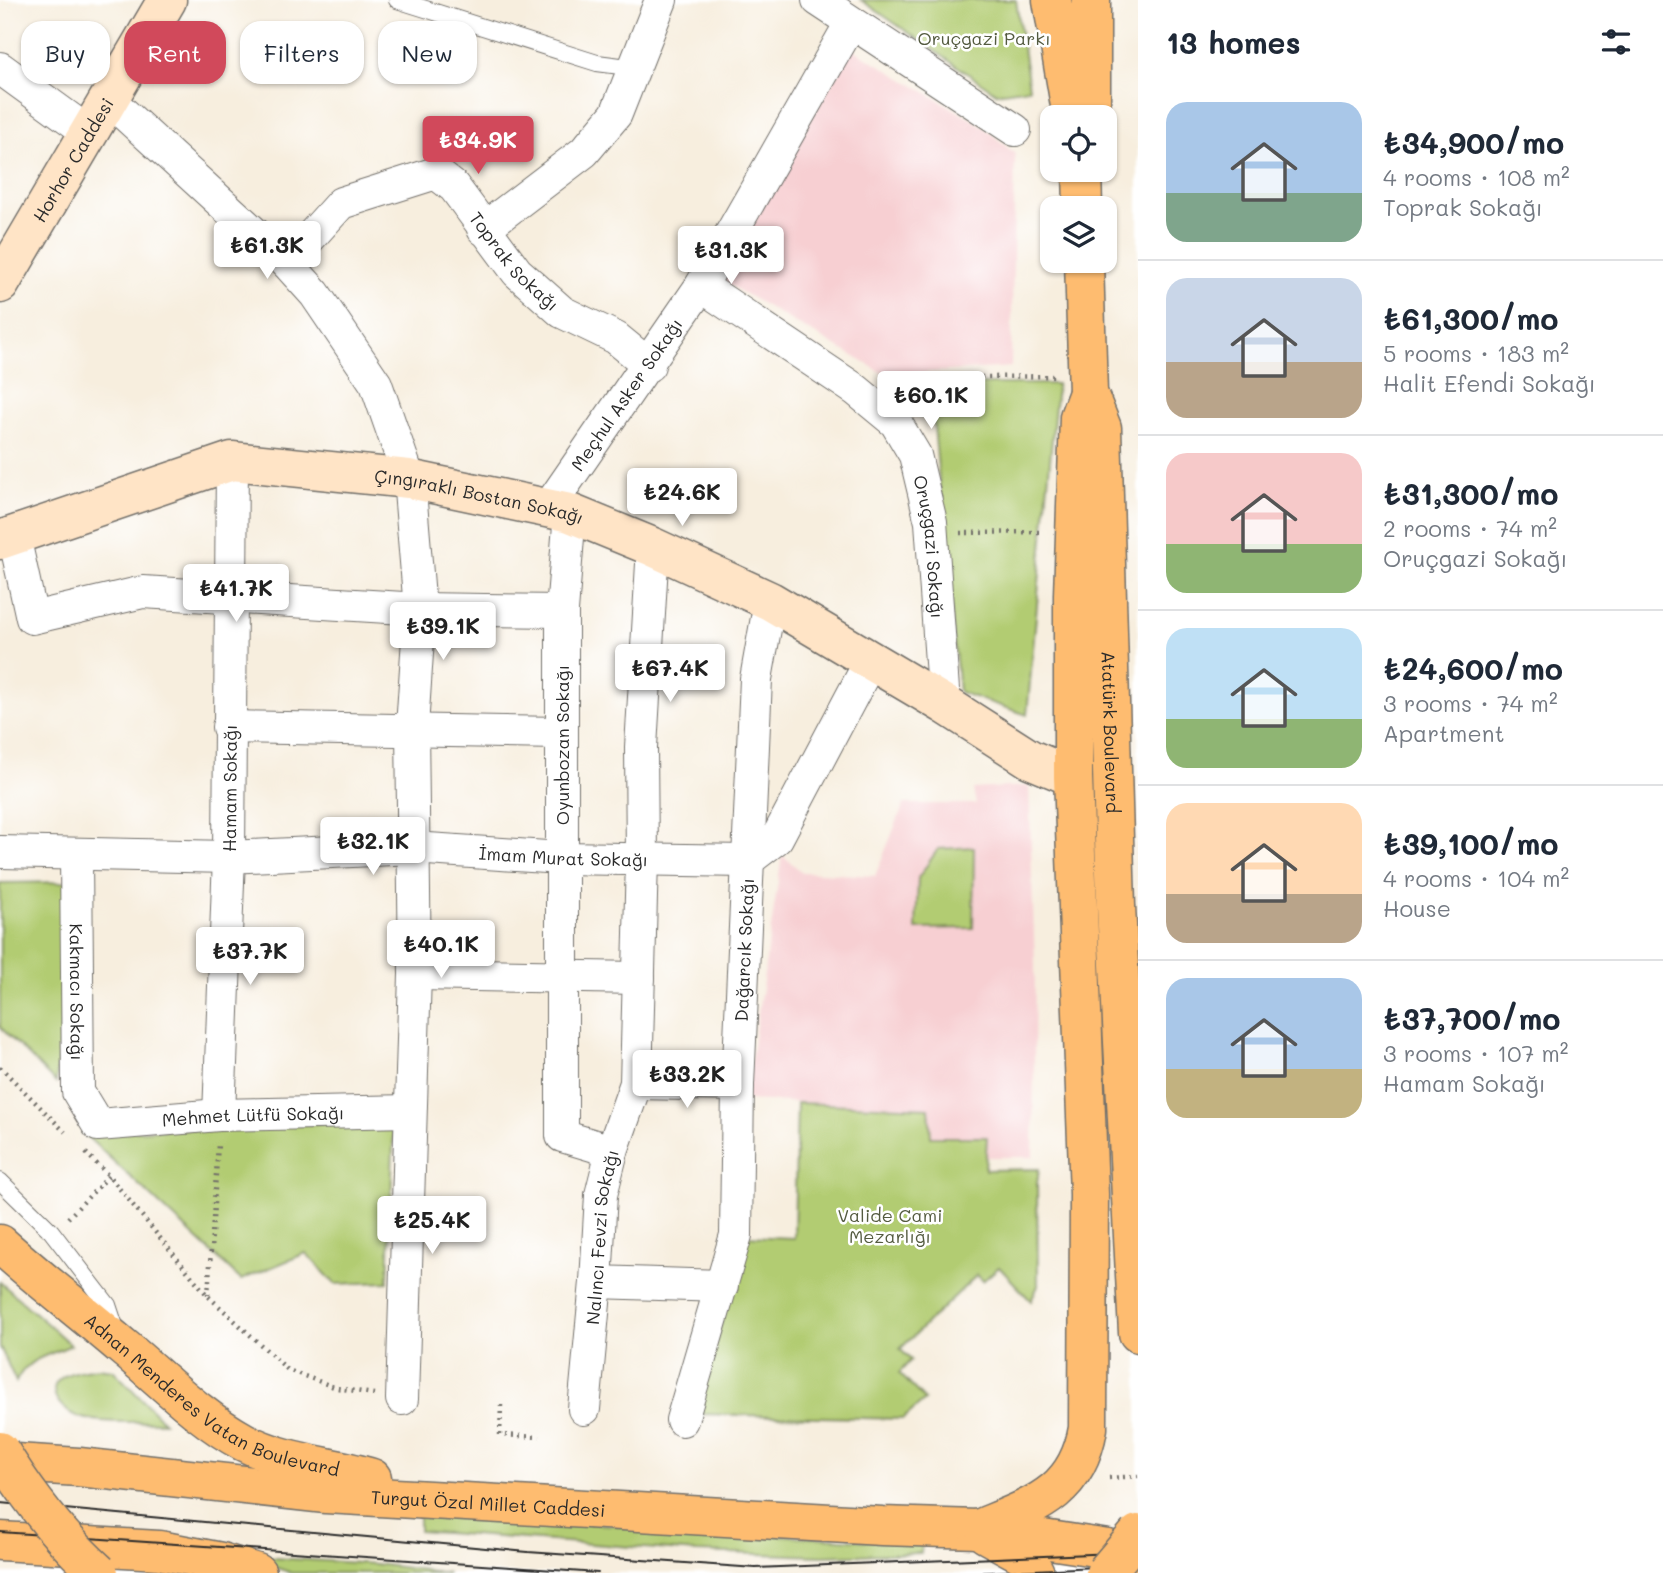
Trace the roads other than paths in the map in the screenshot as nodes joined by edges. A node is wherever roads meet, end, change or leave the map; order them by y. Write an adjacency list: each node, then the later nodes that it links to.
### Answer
1 (167, 0): 10 (street, Horhor Caddesi)
2 (397, 0): 9 (lane)
3 (661, 0): 9 (street)
4 (818, 0): 7 (street)
5 (1052, 0): 11 (main road)
6 (1091, 0): 12 (main road)
7 (850, 23): 13 (street); 19 (street, Meçhul Asker Sokağı)
8 (0, 68): 14 (street)
9 (636, 68): 15 (street)
10 (107, 98): 14 (street, Horhor Caddesi); 16 (street)
11 (1070, 105)
12 (1091, 105)
13 (1015, 130)
14 (88, 132): 18 (street, Horhor Caddesi)
15 (484, 229): 16 (street, Toprak Sokağı); 20 (street, Toprak Sokağı)
16 (287, 263): 23 (street)
17 (1083, 273): 21 (main road, Atatürk Boulevard)
18 (0, 284)
19 (701, 286): 20 (street, Meçhul Asker Sokağı); 32 (street, Oruçgazi Sokağı)
20 (649, 365): 24 (street, Meçhul Asker Sokağı)
21 (1073, 384): 36 (main road); 57 (main road, Atatürk Boulevard)
22 (232, 461): 23 (street, Çıngıraklı Bostan Sokağı); 25 (street, Çıngıraklı Bostan Sokağı); 27 (street, Hamam Sokağı)
23 (409, 479): 24 (street, Çıngıraklı Bostan Sokağı); 29 (street)
24 (559, 511): 26 (street, Çıngıraklı Bostan Sokağı); 30 (street, Oyunbozan Sokağı)
25 (7, 538): 27 (street)
26 (653, 547): 28 (street, Çıngıraklı Bostan Sokağı); 42 (street, Nalıncı Fevzi Sokağı)
27 (231, 597): 29 (street); 33 (street, Hamam Sokağı)
28 (770, 601): 31 (street, Çıngıraklı Bostan Sokağı); 43 (street, Dağarcık Sokağı)
29 (420, 610): 30 (street); 34 (street)
30 (562, 611): 35 (street, Oyunbozan Sokağı)
31 (871, 660): 32 (street, Çıngıraklı Bostan Sokağı); 43 (street)
32 (944, 704): 36 (street, Çıngıraklı Bostan Sokağı)
33 (228, 727): 34 (street); 40 (street, Hamam Sokağı)
34 (412, 732): 35 (street); 37 (street)
35 (562, 733): 41 (street, Oyunbozan Sokağı)
36 (1073, 777): 65 (main road)
37 (413, 848): 40 (street, İmam Murat Sokağı); 41 (street, İmam Murat Sokağı); 44 (street)
38 (0, 852): 39 (street, İmam Murat Sokağı)
39 (76, 854): 40 (street, İmam Murat Sokağı); 51 (street, Kakmacı Sokağı)
40 (229, 857): 50 (street, Hamam Sokağı)
41 (561, 858): 42 (street, İmam Murat Sokağı); 45 (street, Oyunbozan Sokağı)
42 (642, 859): 43 (street, İmam Murat Sokağı); 46 (street, Nalıncı Fevzi Sokağı)
43 (747, 861): 48 (street, Dağarcık Sokağı)
44 (415, 974): 45 (street); 49 (street)
45 (562, 978): 46 (street); 52 (street, Oyunbozan Sokağı)
46 (639, 978): 47 (street, Nalıncı Fevzi Sokağı)
47 (636, 1083): 48 (street); 52 (street, Nalıncı Fevzi Sokağı)
48 (738, 1085): 56 (street, Dağarcık Sokağı)
49 (409, 1111): 50 (street, Mehmet Lütfü Sokağı); 59 (street)
50 (219, 1115): 51 (street, Mehmet Lütfü Sokağı)
51 (82, 1136)
52 (612, 1151): 55 (street, Nalıncı Fevzi Sokağı)
53 (0, 1181): 58 (lane)
54 (0, 1244): 58 (main road, Adnan Menderes Vatan Boulevard)
55 (596, 1283): 56 (street); 60 (street, Nalıncı Fevzi Sokağı)
56 (722, 1286): 61 (street, Dağarcık Sokağı)
57 (1138, 1333)
58 (121, 1345): 64 (main road, Adnan Menderes Vatan Boulevard)
59 (402, 1399)
60 (584, 1409)
61 (682, 1420)
62 (0, 1451): 69 (main road, bridge)
63 (0, 1462): 64 (main road, Turgut Özal Millet Caddesi)
64 (447, 1502): 65 (main road, Turgut Özal Millet Caddesi)
65 (978, 1529): 68 (main road, Turgut Özal Millet Caddesi); 71 (main road); 72 (main road)
66 (1138, 1534): 73 (main road, bridge)
67 (0, 1541): 70 (main road)
68 (1138, 1564)
69 (99, 1573)
70 (257, 1573)
71 (1019, 1573)
72 (1035, 1573)
73 (1105, 1573)

